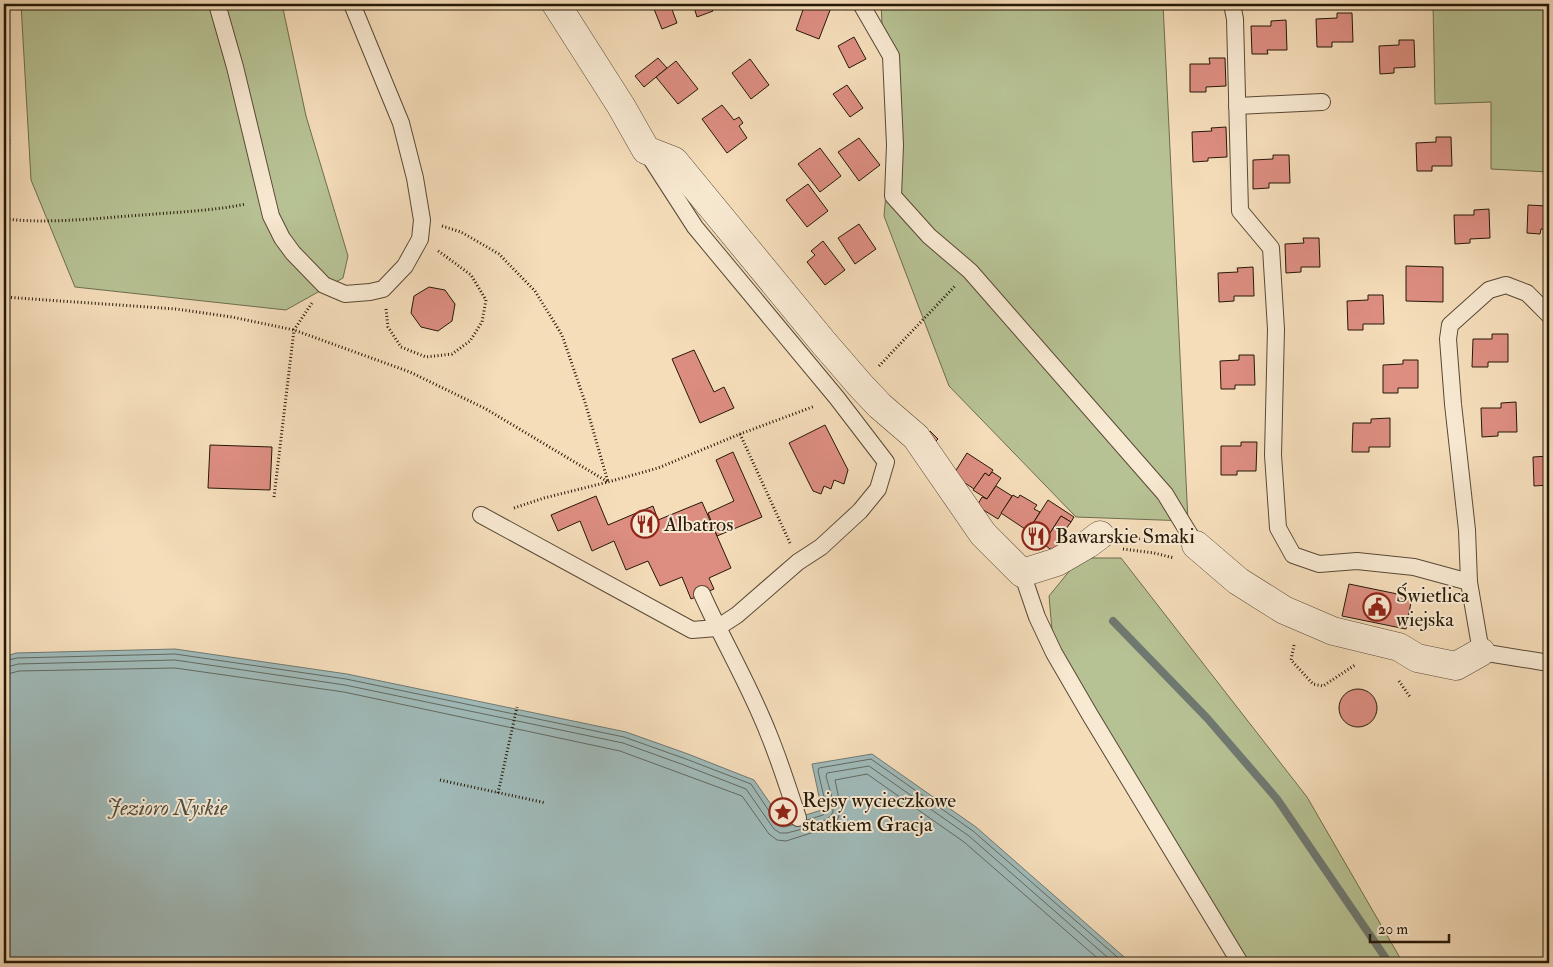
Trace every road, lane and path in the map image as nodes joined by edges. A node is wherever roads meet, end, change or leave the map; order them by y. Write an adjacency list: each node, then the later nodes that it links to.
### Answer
1 (217, 4): 10 (lane)
2 (352, 4): 11 (lane)
3 (556, 4): 9 (street)
4 (861, 4): 13 (lane)
5 (1232, 4): 8 (lane)
6 (4, 24): 10 (path)
7 (1322, 102): 8 (lane)
8 (1237, 106): 30 (lane)
9 (646, 150): 19 (street); 20 (lane)
10 (267, 200): 14 (lane)
11 (422, 220): 12 (lane); 22 (path)
12 (420, 239): 15 (lane); 15 (path)
13 (970, 271): 19 (path); 27 (lane)
14 (324, 285): 15 (lane); 18 (path)
15 (383, 289)
16 (4, 297): 18 (path)
17 (1549, 315): 30 (lane)
18 (294, 330): 22 (path); 23 (path)
19 (861, 386): 29 (street)
20 (837, 398): 21 (path); 28 (lane)
21 (740, 434): 22 (path); 28 (path)
22 (608, 482): 24 (path)
23 (274, 497)
24 (508, 510)
25 (481, 515): 33 (lane)
26 (1094, 539): 27 (path); 27 (path); 29 (street)
27 (1189, 553): 32 (street)
28 (798, 562): 33 (lane)
29 (1022, 574): 42 (lane)
30 (1469, 582): 35 (lane)
31 (702, 594): 33 (lane)
32 (1299, 617): 34 (street); 34 (path)
33 (717, 628): 41 (lane)
34 (1379, 642): 35 (street)
35 (1482, 652): 36 (lane)
36 (1549, 663)
37 (517, 707): 39 (path)
38 (440, 780): 39 (path)
39 (498, 793): 40 (path)
40 (546, 803)
41 (798, 818)
42 (1240, 963)

